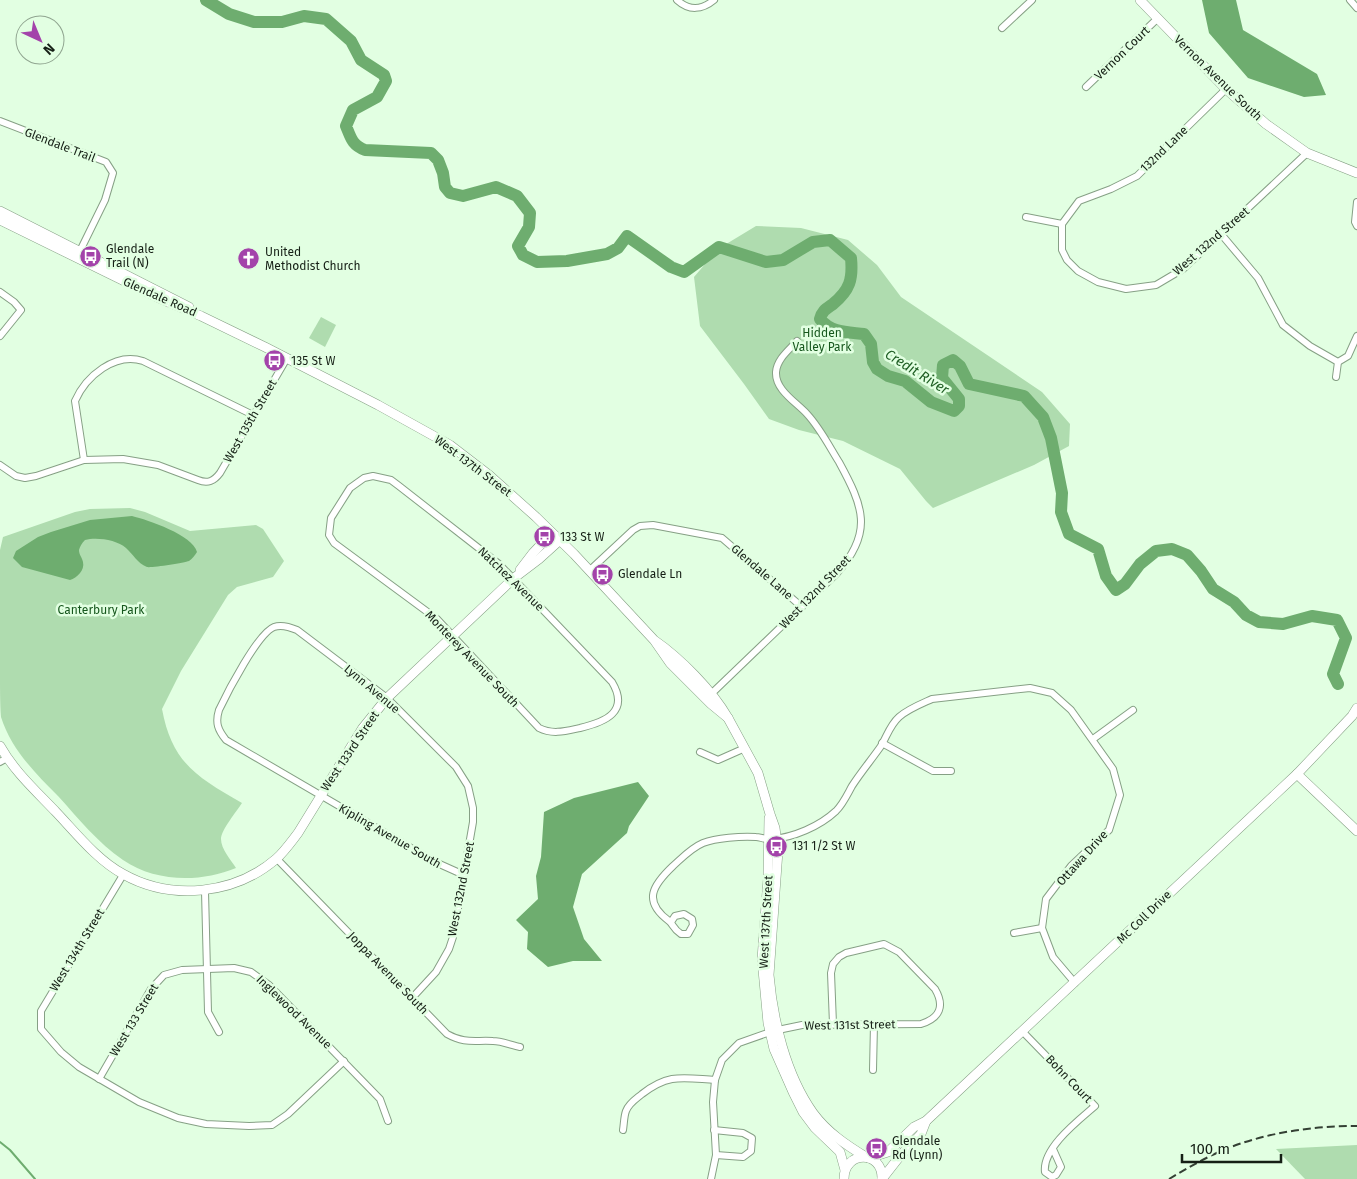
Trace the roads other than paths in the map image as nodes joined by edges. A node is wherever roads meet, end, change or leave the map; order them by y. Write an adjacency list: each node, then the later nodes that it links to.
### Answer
1 (677, 0): 2 (street)
2 (714, 0)
3 (1032, 0): 8 (street)
4 (1140, 0): 7 (main road, Vernon Avenue South)
5 (1350, 0): 6 (street)
6 (1357, 8)
7 (1158, 18): 9 (street, Vernon Court); 10 (main road, Vernon Avenue South)
8 (1002, 28)
9 (1086, 87)
10 (1226, 90): 12 (main road, Vernon Avenue South); 18 (street, 132nd Lane)
11 (0, 121): 21 (street, Glendale Trail)
12 (1307, 153): 13 (main road, Vernon Avenue South); 20 (street, West 132nd Street)
13 (1357, 172)
14 (1357, 202): 19 (street)
15 (0, 211): 21 (main road, Glendale Road)
16 (1026, 217): 18 (street)
17 (0, 220): 21 (main road, Glendale Road)
18 (1062, 224): 20 (street, West 132nd Street)
19 (1357, 226)
20 (1220, 234): 28 (street)
21 (79, 255): 23 (main road, Glendale Road)
22 (0, 292): 24 (street)
23 (201, 316): 27 (main road, West 137th Street)
24 (0, 336)
25 (1357, 336): 28 (street)
26 (797, 341): 38 (street, West 132nd Street)
27 (287, 358): 30 (street, West 135th Street); 34 (main road, West 137th Street)
28 (1338, 362): 29 (street)
29 (1336, 377)
30 (253, 415): 31 (street, West 135th Street); 31 (street)
31 (84, 460): 32 (street)
32 (0, 465)
33 (341, 502): 37 (street, Natchez Avenue); 39 (street, Monterey Avenue South)
34 (552, 533): 35 (main road, West 137th Street); 37 (main road, West 133rd Street)
35 (560, 540): 36 (main road, West 137th Street); 37 (main road, West 133rd Street)
36 (589, 570): 38 (street, Glendale Lane); 40 (main road, West 137th Street)
37 (514, 578): 39 (main road, West 133rd Street); 45 (street, Natchez Avenue)
38 (802, 607): 40 (street, West 132nd Street)
39 (453, 636): 41 (main road, West 133rd Street); 45 (street, Monterey Avenue South)
40 (709, 696): 49 (main road, West 137th Street)
41 (387, 698): 44 (street, Lynn Avenue); 54 (main road, West 133rd Street); 55 (street, Lynn Avenue)
42 (1357, 708): 53 (main road, Mc Coll Drive)
43 (1133, 710): 46 (street)
44 (218, 728): 54 (street, Kipling Avenue South)
45 (579, 728)
46 (1093, 739): 47 (street, Ottawa Drive); 63 (street, Ottawa Drive)
47 (882, 743): 52 (street); 57 (street, Ottawa Drive)
48 (0, 746): 51 (main road)
49 (745, 748): 50 (street); 57 (main road, West 137th Street)
50 (700, 752)
51 (3, 760): 59 (main road)
52 (950, 771)
53 (1297, 774): 56 (main road); 66 (main road, Mc Coll Drive)
54 (320, 796): 58 (main road, West 133rd Street); 60 (street, Kipling Avenue South)
55 (471, 797): 60 (street, West 132nd Street)
56 (1357, 831)
57 (773, 839): 62 (street, Ottawa Drive); 70 (main road, West 137th Street)
58 (277, 859): 61 (main road, West 133rd Street); 67 (street, Joppa Avenue South)
59 (123, 875): 61 (main road); 76 (street, West 134th Street)
60 (464, 875): 67 (street, West 132nd Street)
61 (205, 891): 65 (street)
62 (671, 922)
63 (1042, 928): 64 (street); 66 (street, Ottawa Drive)
64 (1014, 933)
65 (207, 969): 72 (street); 74 (street, Inglewood Avenue); 76 (street, West 133 Street)
66 (1075, 983): 71 (main road, Mc Coll Drive)
67 (412, 998): 73 (street, Joppa Avenue South)
68 (833, 1024): 69 (street, West 131st Street); 69 (street, West 131st Street); 70 (street, West 131st Street)
69 (874, 1024): 75 (street)
70 (774, 1031): 77 (street, West 131st Street); 78 (main road, West 137th Street)
71 (1022, 1031): 80 (main road, Mc Coll Drive); 83 (street, Bohn Court)
72 (218, 1032)
73 (520, 1048)
74 (344, 1061): 76 (street); 79 (street, Inglewood Avenue)
75 (873, 1070)
76 (99, 1079)
77 (715, 1080): 81 (street); 82 (street, West 131st Street)
78 (807, 1110): 85 (main road); 86 (main road)
79 (388, 1121)
80 (926, 1121): 85 (main road, Mc Coll Drive); 88 (main road, Mc Coll Drive)
81 (623, 1130)
82 (714, 1130): 84 (street, West 131st Street); 84 (street)
83 (1053, 1149)
84 (716, 1155): 87 (street, West 131st Street)
85 (868, 1158): 86 (main road, Mc Coll Drive); 88 (main road)
86 (843, 1175)
87 (711, 1179)
88 (882, 1179)

